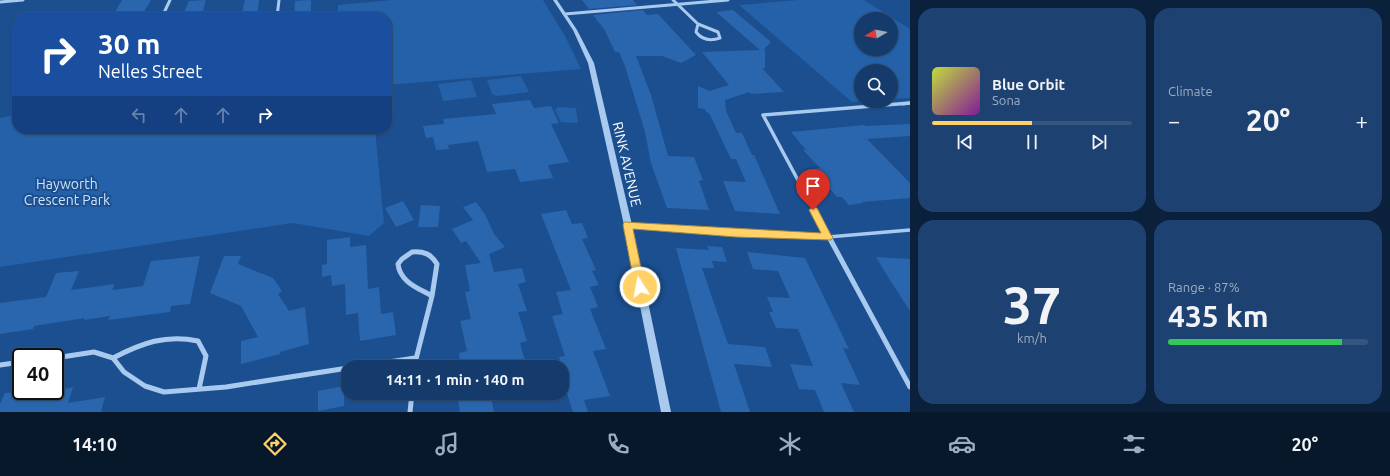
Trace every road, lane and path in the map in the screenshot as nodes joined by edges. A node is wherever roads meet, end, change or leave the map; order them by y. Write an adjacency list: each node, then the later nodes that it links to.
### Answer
1 (10, 0): 2 (street); 8 (street)
2 (23, 0)
3 (170, 0): 10 (street)
4 (279, 0): 11 (street)
5 (555, 0): 12 (street, RINK AVENUE)
6 (673, 0): 9 (street)
7 (728, 0): 9 (street)
8 (0, 2)
9 (678, 4): 12 (street); 13 (street)
10 (164, 12)
11 (278, 12)
12 (564, 14): 15 (street, RINK AVENUE)
13 (698, 24): 13 (street)
14 (910, 103): 17 (street)
15 (628, 225): 17 (street); 30 (street, RINK AVENUE)
16 (910, 230): 17 (street)
17 (828, 237): 26 (street)
18 (432, 296): 18 (street); 21 (street)
19 (64, 357): 20 (street)
20 (113, 358): 27 (street); 27 (street)
21 (415, 358): 22 (street)
22 (402, 360)
23 (12, 363): 24 (street)
24 (0, 365)
25 (341, 369): 27 (street)
26 (910, 387)
27 (199, 390)
28 (411, 400): 29 (street)
29 (410, 412)
30 (666, 412)

